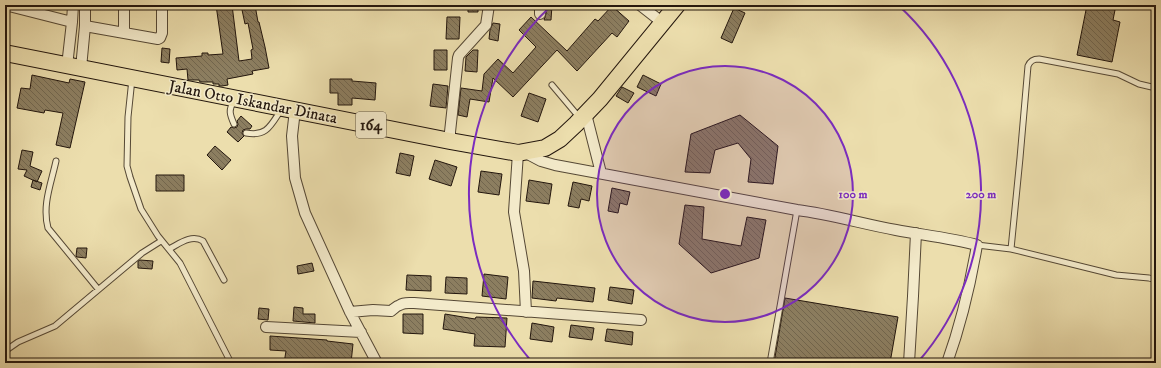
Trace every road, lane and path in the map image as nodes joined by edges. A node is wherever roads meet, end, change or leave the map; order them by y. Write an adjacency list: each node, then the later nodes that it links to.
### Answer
1 (5, 5): 9 (street)
2 (73, 5): 10 (street)
3 (85, 5): 12 (street)
4 (124, 5): 13 (street)
5 (162, 5): 13 (street)
6 (489, 5): 24 (street)
7 (640, 5): 11 (street)
8 (677, 5): 11 (main road, Jalan Otto Iskandar Dinata / 164)
9 (31, 8): 10 (street)
10 (72, 22): 15 (street)
11 (663, 23): 21 (main road, Jalan Otto Iskandar Dinata / 164)
12 (85, 26): 13 (street); 15 (street)
13 (124, 33)
14 (5, 53): 15 (main road, Jalan Otto Iskandar Dinata / 164)
15 (74, 67): 16 (main road, Jalan Otto Iskandar Dinata / 164)
16 (132, 78): 19 (main road, Jalan Otto Iskandar Dinata / 164); 30 (lane)
17 (552, 85): 21 (lane)
18 (1156, 88): 33 (lane)
19 (236, 98): 20 (main road, Jalan Otto Iskandar Dinata / 164); 22 (lane)
20 (289, 109): 23 (lane); 24 (main road, Jalan Otto Iskandar Dinata / 164); 37 (street)
21 (583, 116): 25 (main road, Jalan Otto Iskandar Dinata / 164); 27 (street)
22 (234, 124)
23 (246, 133)
24 (450, 141): 25 (main road, Jalan Otto Iskandar Dinata / 164)
25 (521, 152): 27 (street); 38 (street)
26 (56, 161): 36 (lane)
27 (601, 173): 28 (street)
28 (797, 210): 29 (street); 45 (lane)
29 (916, 233): 31 (street); 46 (street)
30 (161, 241): 32 (lane); 36 (lane)
31 (978, 245): 33 (lane); 47 (street)
32 (169, 249): 34 (lane); 43 (lane)
33 (1011, 249): 35 (lane)
34 (224, 280)
35 (1156, 280)
36 (98, 289): 42 (lane)
37 (350, 312): 38 (street); 41 (street)
38 (526, 312): 39 (street)
39 (641, 320)
40 (266, 327): 41 (street)
41 (361, 332): 44 (street)
42 (5, 351)
43 (230, 363)
44 (377, 363)
45 (770, 363)
46 (909, 363)
47 (947, 363)

